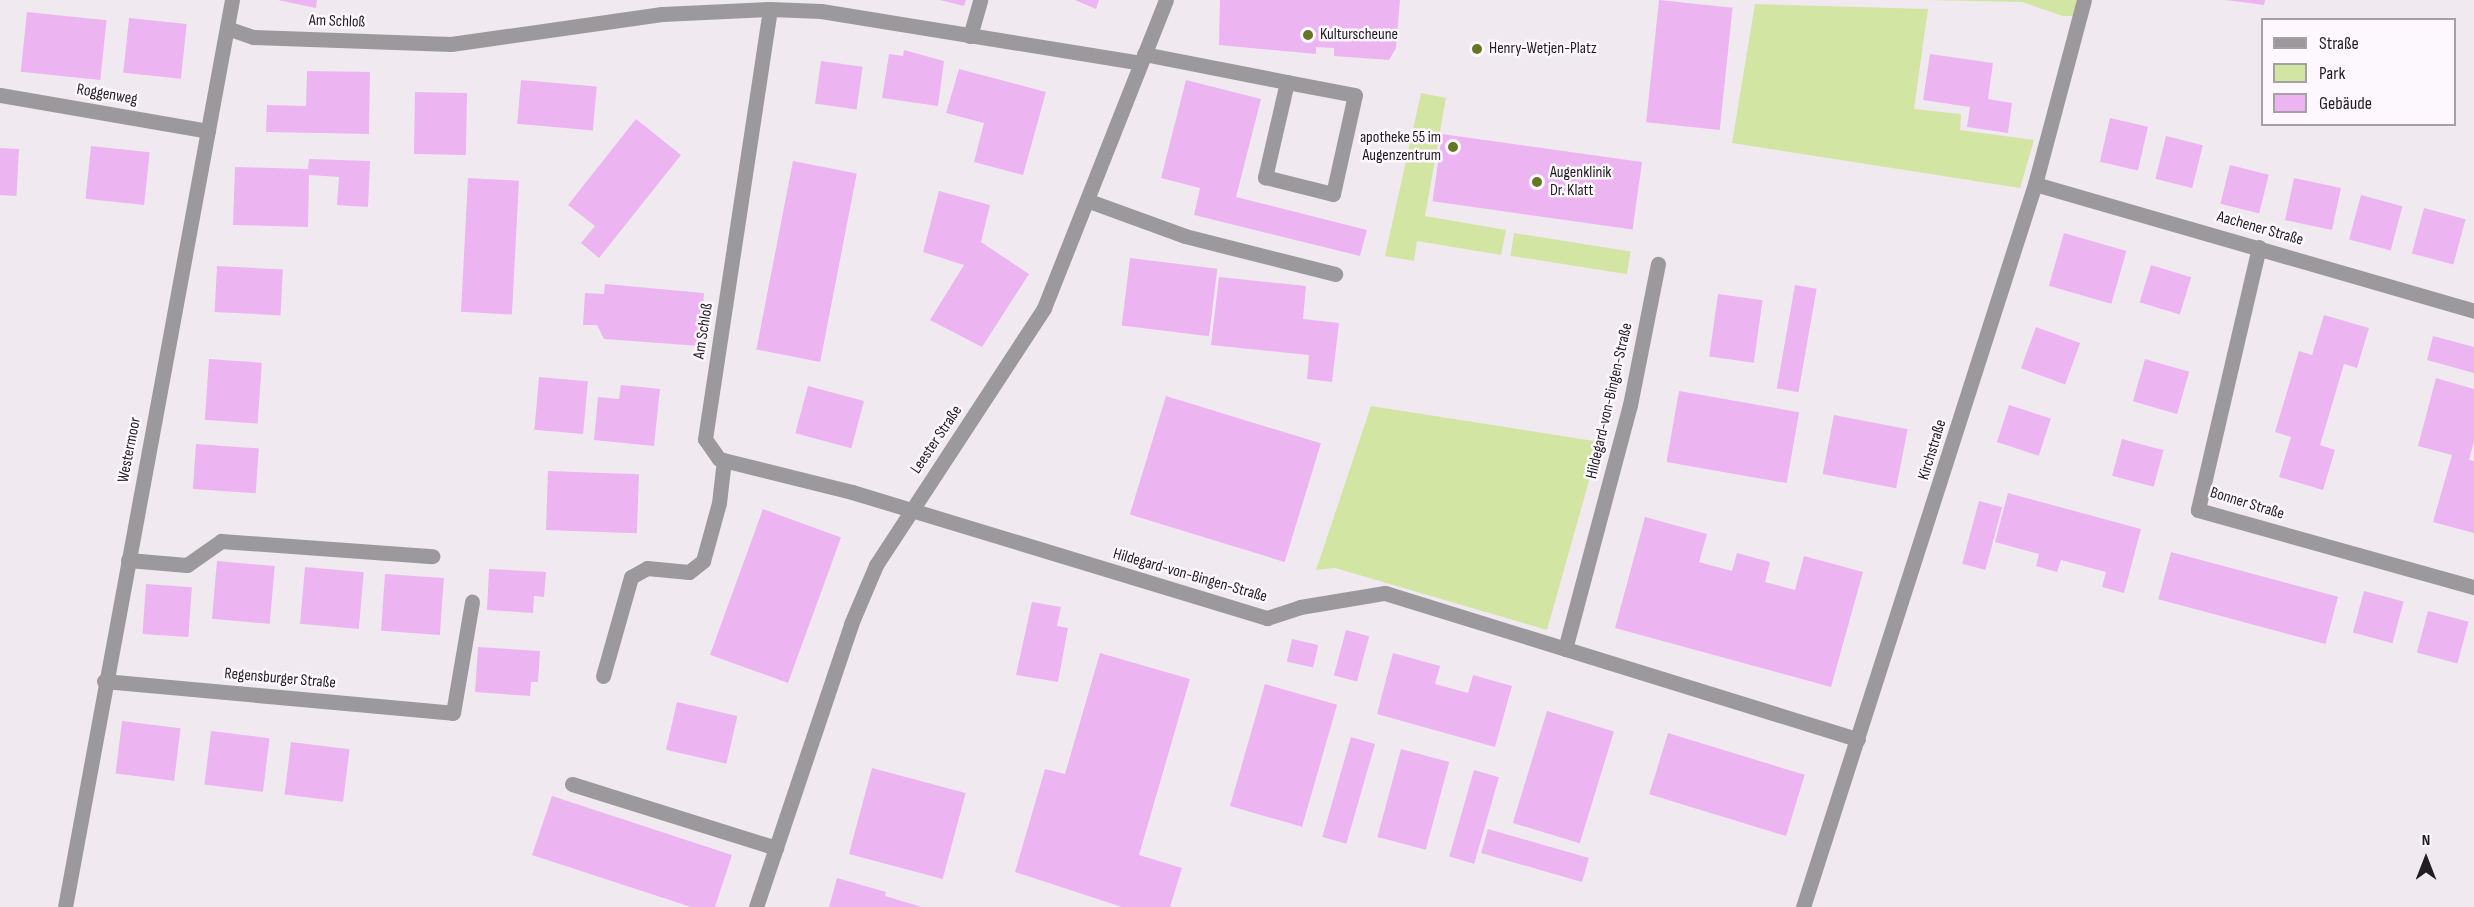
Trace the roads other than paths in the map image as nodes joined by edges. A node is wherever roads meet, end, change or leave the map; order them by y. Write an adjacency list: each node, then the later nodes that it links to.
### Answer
1 (232, 0): 7 (street, Westermoor)
2 (980, 0): 8 (street)
3 (1166, 0): 9 (street, Leester Straße)
4 (2084, 0): 13 (street, Kirchstraße)
5 (662, 7): 6 (street, Am Schloß); 7 (street, Am Schloß)
6 (770, 9): 8 (street, Am Schloß); 19 (street, Am Schloß)
7 (227, 28): 12 (street, Westermoor)
8 (970, 36): 9 (street, Am Schloß)
9 (1143, 58): 10 (street, Am Schloß); 14 (street, Leester Straße)
10 (1287, 82): 10 (street, Am Schloß)
11 (0, 95): 12 (street, Roggenweg)
12 (208, 131): 22 (street, Westermoor)
13 (2035, 184): 15 (street, Aachener Straße); 28 (street, Kirchstraße)
14 (1089, 201): 17 (street); 20 (street, Leester Straße)
15 (2259, 247): 18 (street, Aachener Straße); 23 (street, Bonner Straße)
16 (1658, 264): 25 (street, Hildegard-von-Bingen-Straße)
17 (1335, 274)
18 (2474, 311)
19 (724, 460): 20 (street); 26 (street)
20 (909, 513): 25 (street, Hildegard-von-Bingen-Straße); 30 (street, Leester Straße)
21 (432, 556): 22 (street)
22 (128, 560): 27 (street, Westermoor)
23 (2474, 587)
24 (472, 603): 27 (street, Regensburger Straße)
25 (1565, 649): 28 (street, Hildegard-von-Bingen-Straße)
26 (603, 676)
27 (104, 681): 31 (street, Westermoor)
28 (1858, 739): 33 (street, Kirchstraße)
29 (572, 784): 30 (street)
30 (776, 848): 32 (street, Leester Straße)
31 (65, 907)
32 (756, 907)
33 (1803, 907)

